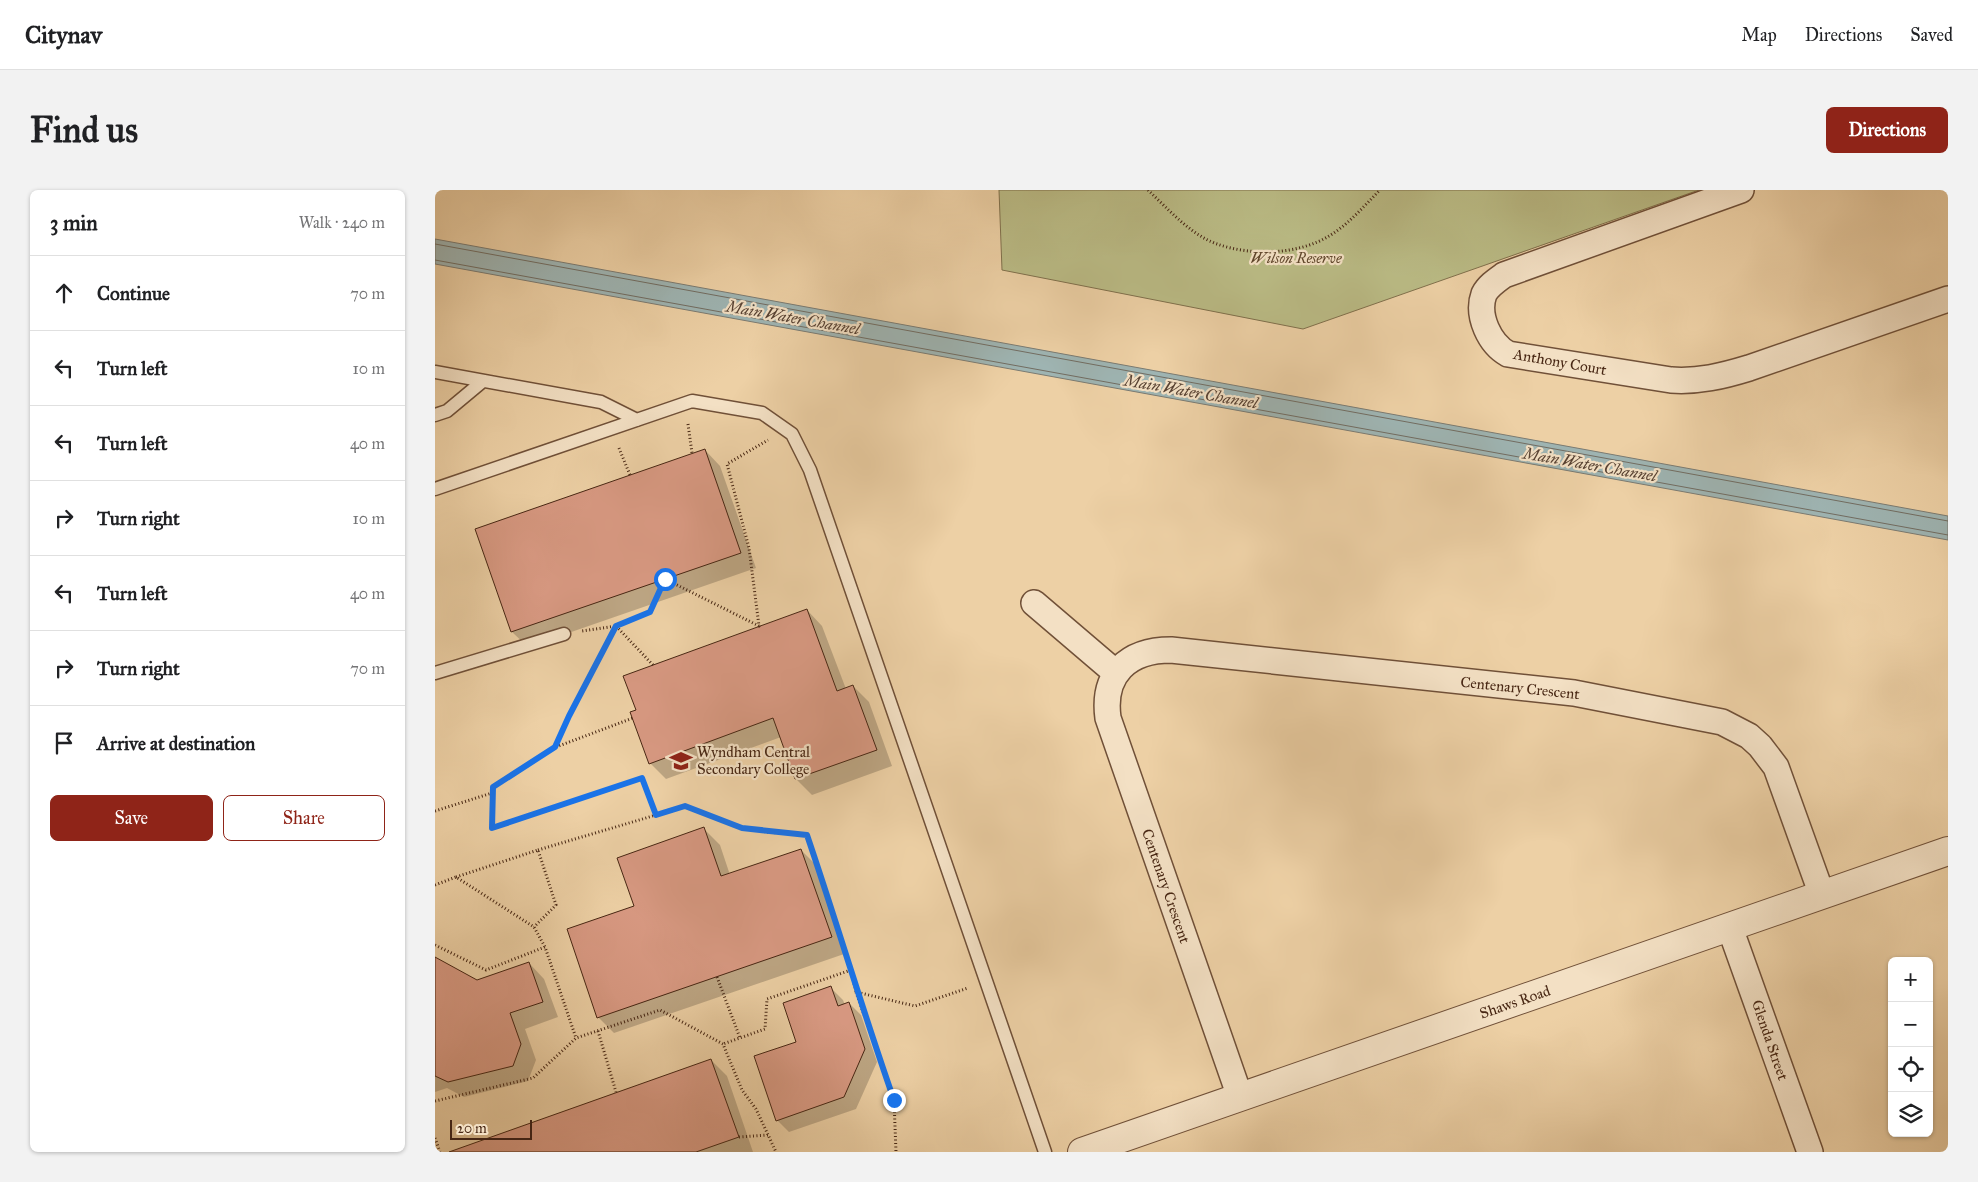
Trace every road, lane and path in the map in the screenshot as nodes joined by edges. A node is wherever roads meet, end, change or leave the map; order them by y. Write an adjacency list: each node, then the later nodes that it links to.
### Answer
1 (1148, 190): 2 (path)
2 (1380, 190)
3 (1741, 190): 4 (street, Anthony Court)
4 (1948, 300)
5 (435, 372): 6 (lane)
6 (483, 381): 7 (lane); 8 (lane)
7 (435, 415)
8 (637, 420): 10 (lane); 52 (lane)
9 (688, 421): 12 (path)
10 (611, 429): 13 (path); 14 (lane)
11 (762, 436): 16 (path)
12 (693, 453)
13 (630, 475)
14 (435, 489)
15 (1035, 603): 20 (street)
16 (616, 626): 17 (path); 18 (path); 22 (path)
17 (564, 634): 19 (lane)
18 (653, 665)
19 (435, 673)
20 (1116, 673): 30 (street, Centenary Crescent); 44 (street, Centenary Crescent)
21 (633, 718): 22 (path)
22 (555, 747): 23 (path)
23 (492, 793): 24 (path); 25 (path)
24 (435, 811)
25 (656, 815): 26 (path); 35 (path)
26 (538, 850): 28 (path); 31 (path)
27 (1948, 851): 30 (street, Shaws Road)
28 (456, 877): 29 (path); 31 (path)
29 (435, 885)
30 (1822, 895): 32 (street, Shaws Road)
31 (534, 927): 34 (path)
32 (1730, 928): 44 (street, Shaws Road); 54 (street, Glenda Street)
33 (435, 945): 34 (path)
34 (545, 948): 40 (path)
35 (851, 970): 37 (path); 41 (path)
36 (717, 977): 41 (path)
37 (856, 992): 38 (path); 51 (path)
38 (973, 996)
39 (599, 1031): 40 (path); 42 (path); 43 (path)
40 (576, 1038): 45 (path)
41 (740, 1038): 42 (path)
42 (723, 1044): 46 (path)
43 (616, 1092)
44 (1240, 1097): 53 (street, Shaws Road)
45 (435, 1101)
46 (768, 1135): 47 (path); 50 (path)
47 (739, 1137)
48 (435, 1138): 49 (path)
49 (440, 1152)
50 (776, 1152)
51 (896, 1152)
52 (1045, 1152)
53 (1082, 1152)
54 (1809, 1152)

